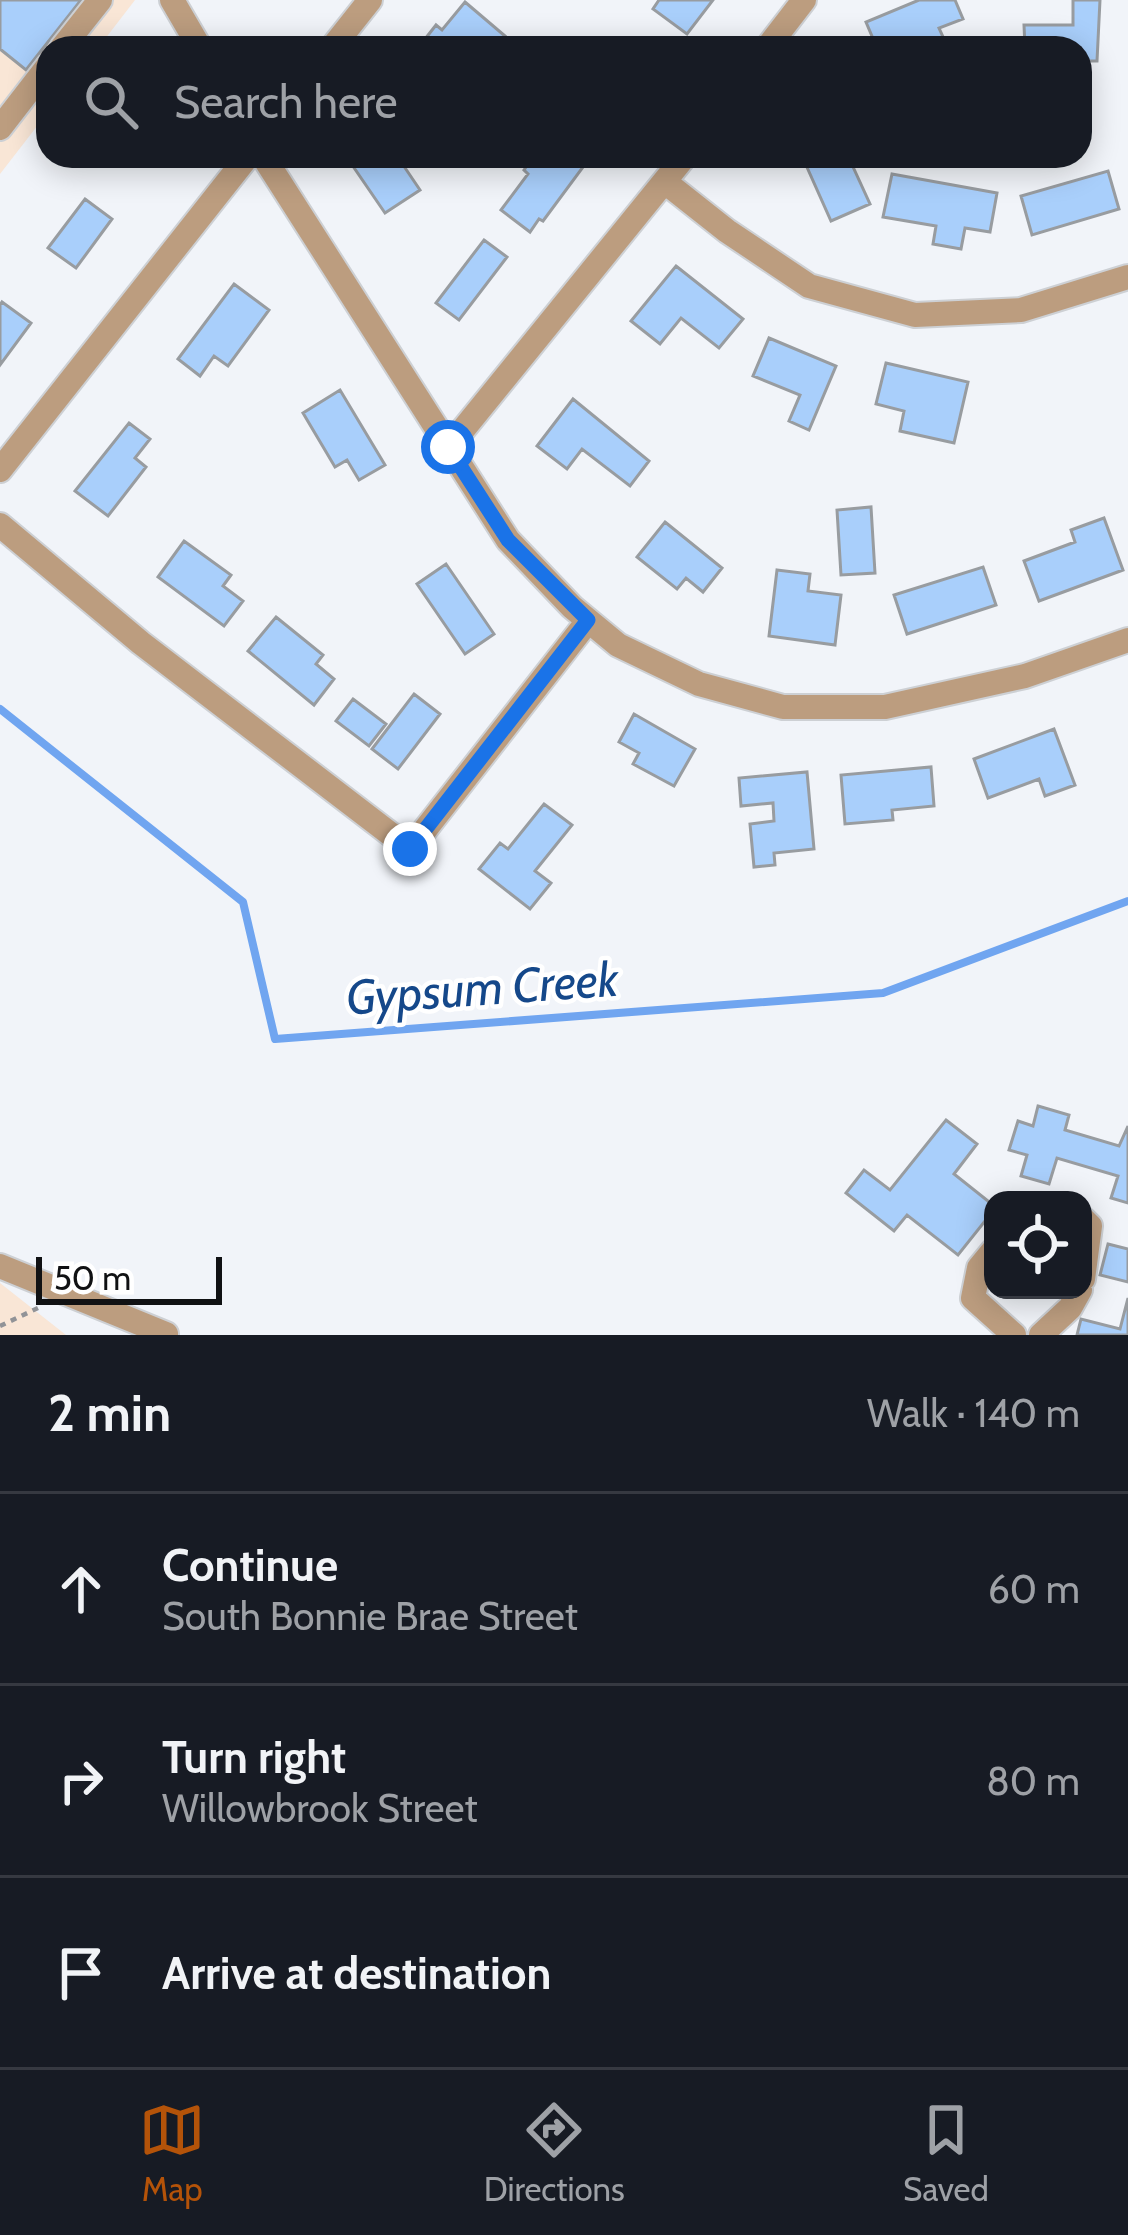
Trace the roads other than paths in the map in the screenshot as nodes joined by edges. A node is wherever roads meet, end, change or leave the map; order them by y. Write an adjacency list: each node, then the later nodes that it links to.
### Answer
1 (100, 0): 5 (street)
2 (172, 0): 6 (street)
3 (370, 0): 7 (street)
4 (804, 0): 8 (street)
5 (72, 36)
6 (193, 36)
7 (342, 36)
8 (776, 36)
9 (36, 82): 10 (street)
10 (0, 128)
11 (239, 168): 17 (street)
12 (271, 168): 16 (street)
13 (676, 168): 14 (street)
14 (665, 182): 15 (street); 16 (street)
15 (1128, 278)
16 (448, 447): 19 (street)
17 (0, 470)
18 (0, 525): 19 (street)
19 (588, 620): 20 (street)
20 (1128, 640)
21 (984, 1262): 25 (street)
22 (0, 1265): 24 (street)
23 (1075, 1299): 26 (street)
24 (166, 1334)
25 (1014, 1335)
26 (1041, 1335)

